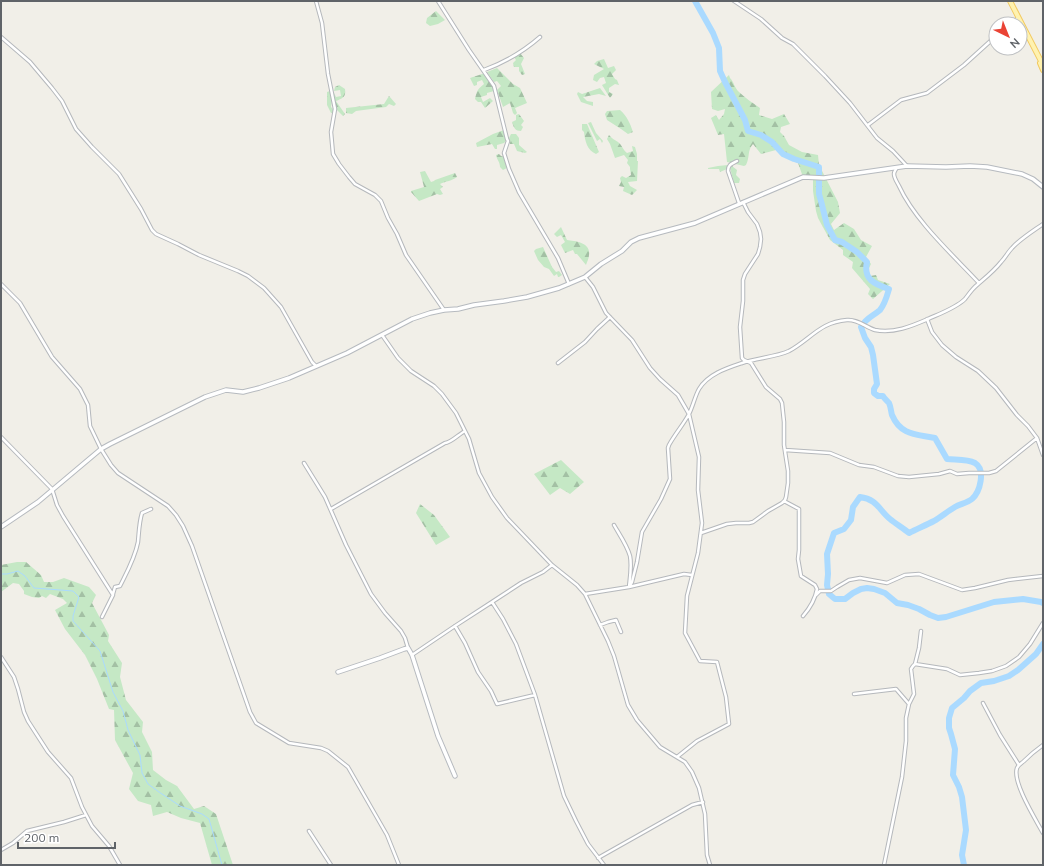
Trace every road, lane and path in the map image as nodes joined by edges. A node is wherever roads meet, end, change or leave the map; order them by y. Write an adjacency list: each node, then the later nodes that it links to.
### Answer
1 (316, 1): 25 (street)
2 (438, 1): 12 (street)
3 (734, 1): 14 (street)
4 (1010, 1): 5 (main road)
5 (1017, 16)
6 (1, 36): 31 (street)
7 (540, 37): 12 (street)
8 (1028, 38): 10 (main road)
9 (988, 44): 14 (street)
10 (1032, 46): 11 (main road); 13 (main road)
11 (1043, 65)
12 (484, 70): 24 (street)
13 (1043, 70)
14 (868, 125): 16 (street)
15 (737, 161): 19 (street)
16 (907, 166): 17 (street); 18 (street)
17 (896, 169): 19 (street); 22 (street)
18 (1043, 187)
19 (741, 202): 21 (street); 29 (street)
20 (1043, 224): 22 (street)
21 (585, 277): 24 (street); 26 (street)
22 (979, 283): 27 (street)
23 (1, 284): 36 (street)
24 (569, 284): 25 (street)
25 (444, 310): 28 (street)
26 (610, 317): 30 (street); 32 (street)
27 (927, 319): 29 (street); 35 (street)
28 (382, 334): 31 (street); 33 (street)
29 (747, 361): 32 (street); 37 (street)
30 (558, 363)
31 (316, 366): 36 (street)
32 (689, 414): 46 (street); 50 (street)
33 (465, 430): 42 (street); 47 (street)
34 (1, 437): 40 (street)
35 (1038, 438): 37 (street); 38 (street)
36 (101, 449): 40 (street); 83 (street)
37 (785, 450): 41 (street)
38 (1043, 455)
39 (304, 462): 42 (street)
40 (52, 489): 45 (street); 52 (street)
41 (784, 502): 46 (street); 53 (street)
42 (331, 509): 62 (street)
43 (151, 510): 52 (street)
44 (614, 525): 50 (street)
45 (1, 527)
46 (701, 533): 48 (street)
47 (552, 565): 51 (street); 54 (street)
48 (692, 575): 50 (street); 72 (street)
49 (1043, 576): 53 (street)
50 (629, 587): 51 (street)
51 (584, 594): 58 (street)
52 (113, 595): 56 (street)
53 (816, 595): 55 (street)
54 (492, 602): 59 (street); 68 (street)
55 (802, 616)
56 (102, 617)
57 (1043, 623): 65 (street)
58 (600, 625): 61 (street); 72 (street)
59 (455, 626): 63 (street); 68 (street)
60 (922, 631): 65 (street)
61 (621, 632)
62 (408, 648): 63 (street); 66 (street)
63 (412, 655): 74 (street)
64 (1, 656): 76 (street)
65 (915, 664): 70 (street)
66 (338, 672)
67 (854, 694): 70 (street)
68 (535, 695): 80 (street)
69 (983, 703): 73 (street)
70 (908, 704): 86 (street)
71 (1043, 746): 73 (street)
72 (677, 756): 75 (street)
73 (1018, 765): 78 (street)
74 (455, 776)
75 (703, 802): 80 (street); 85 (street)
76 (86, 815): 79 (street); 81 (street)
77 (309, 831): 82 (street)
78 (1043, 833)
79 (1, 850)
80 (598, 858): 84 (street)
81 (120, 865)
82 (331, 865)
83 (399, 865)
84 (604, 865)
85 (710, 865)
86 (884, 865)

